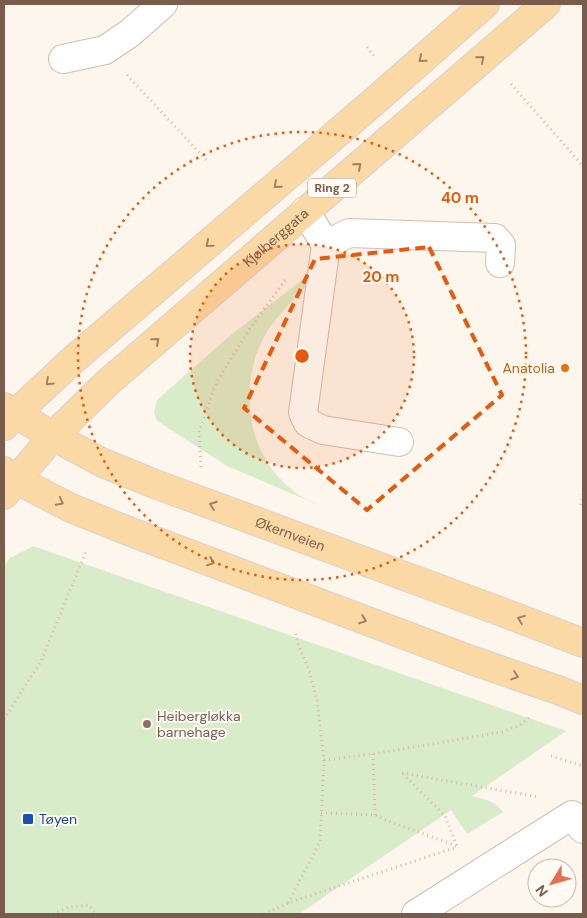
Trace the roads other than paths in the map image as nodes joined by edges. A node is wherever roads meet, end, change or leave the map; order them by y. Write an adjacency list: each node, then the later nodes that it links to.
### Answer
1 (163, 4): 4 (lane)
2 (485, 4): 8 (main road, Ring 2, one-way to 8)
3 (546, 4): 5 (main road, Kjølberggata / Ring 2, one-way to 3)
4 (63, 59)
5 (305, 211): 6 (lane); 9 (main road, Kjølberggata / Ring 2, one-way to 5)
6 (326, 245): 7 (lane); 10 (lane)
7 (500, 263)
8 (7, 416): 9 (main road, Økernveien)
9 (53, 436): 11 (main road, Ring 2); 12 (main road, Økernveien, one-way to 9)
10 (399, 442)
11 (8, 482): 13 (main road, one-way to 13)
12 (583, 643)
13 (583, 700)
14 (583, 830): 15 (lane)
15 (416, 914)

